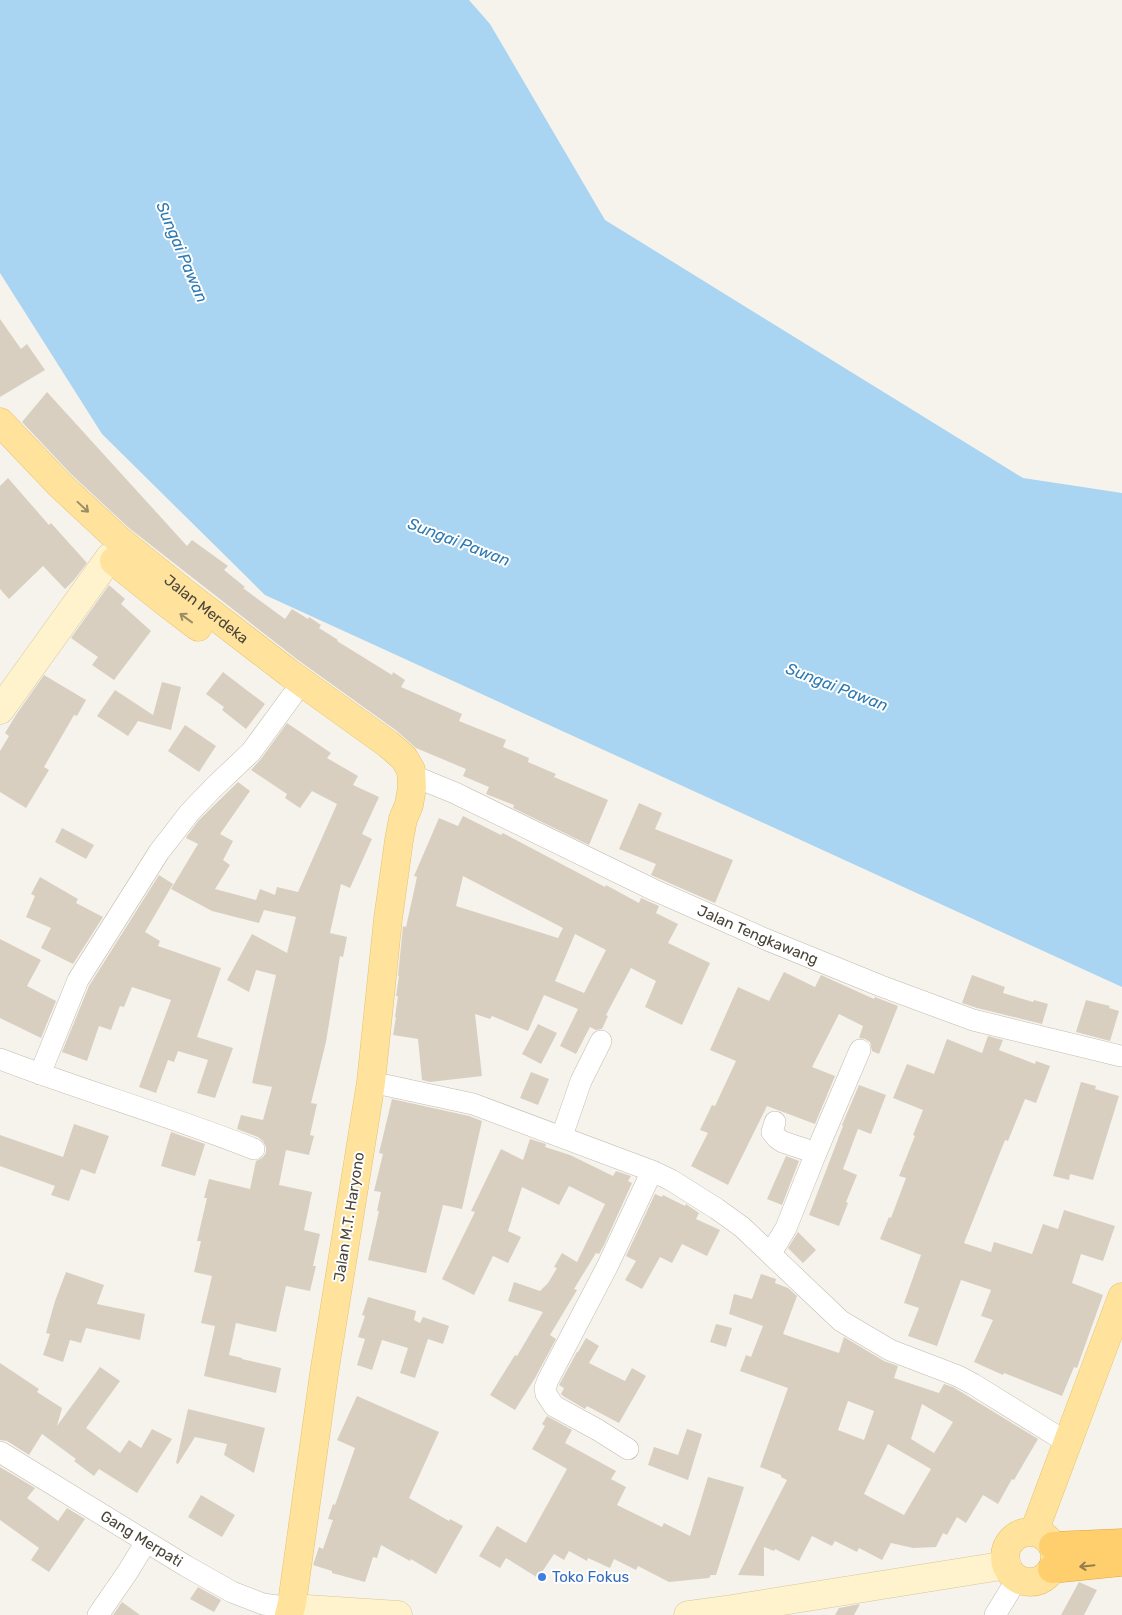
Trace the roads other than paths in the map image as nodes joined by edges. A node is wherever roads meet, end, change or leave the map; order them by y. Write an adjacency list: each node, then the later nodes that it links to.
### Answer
1 (0, 422): 6 (main road, Jalan Merdeka, one-way to 6)
2 (0, 448): 3 (main road, Jalan Merdeka)
3 (110, 557): 4 (main road, Jalan Merdeka, one-way to 3); 5 (street)
4 (292, 696): 6 (main road, Jalan Merdeka); 11 (street)
5 (0, 710)
6 (408, 783): 9 (street, Jalan Tengkawang); 12 (main road, Jalan M.T. Haryono)
7 (601, 1041): 14 (street)
8 (860, 1050): 16 (street)
9 (1121, 1056)
10 (0, 1059): 11 (street)
11 (40, 1074): 15 (street)
12 (371, 1082): 14 (street); 28 (main road, Jalan M.T. Haryono)
13 (775, 1122): 16 (street)
14 (562, 1136): 17 (street)
15 (254, 1149)
16 (816, 1153): 18 (street)
17 (652, 1171): 18 (street); 21 (street)
18 (771, 1253): 20 (street)
19 (1122, 1297): 20 (main road)
20 (1068, 1443): 25 (main road)
21 (628, 1449)
22 (0, 1452): 23 (street, Gang Merpati)
23 (146, 1542): 28 (street, Gang Merpati); 29 (street)
24 (1122, 1543): 25 (highway)
25 (1046, 1549): 26 (highway, one-way to 25); 27 (main road); 27 (main road)
26 (1122, 1562)
27 (1012, 1572): 31 (street); 32 (street)
28 (290, 1611): 30 (street)
29 (98, 1615)
30 (398, 1615)
31 (688, 1615)
32 (995, 1615)

